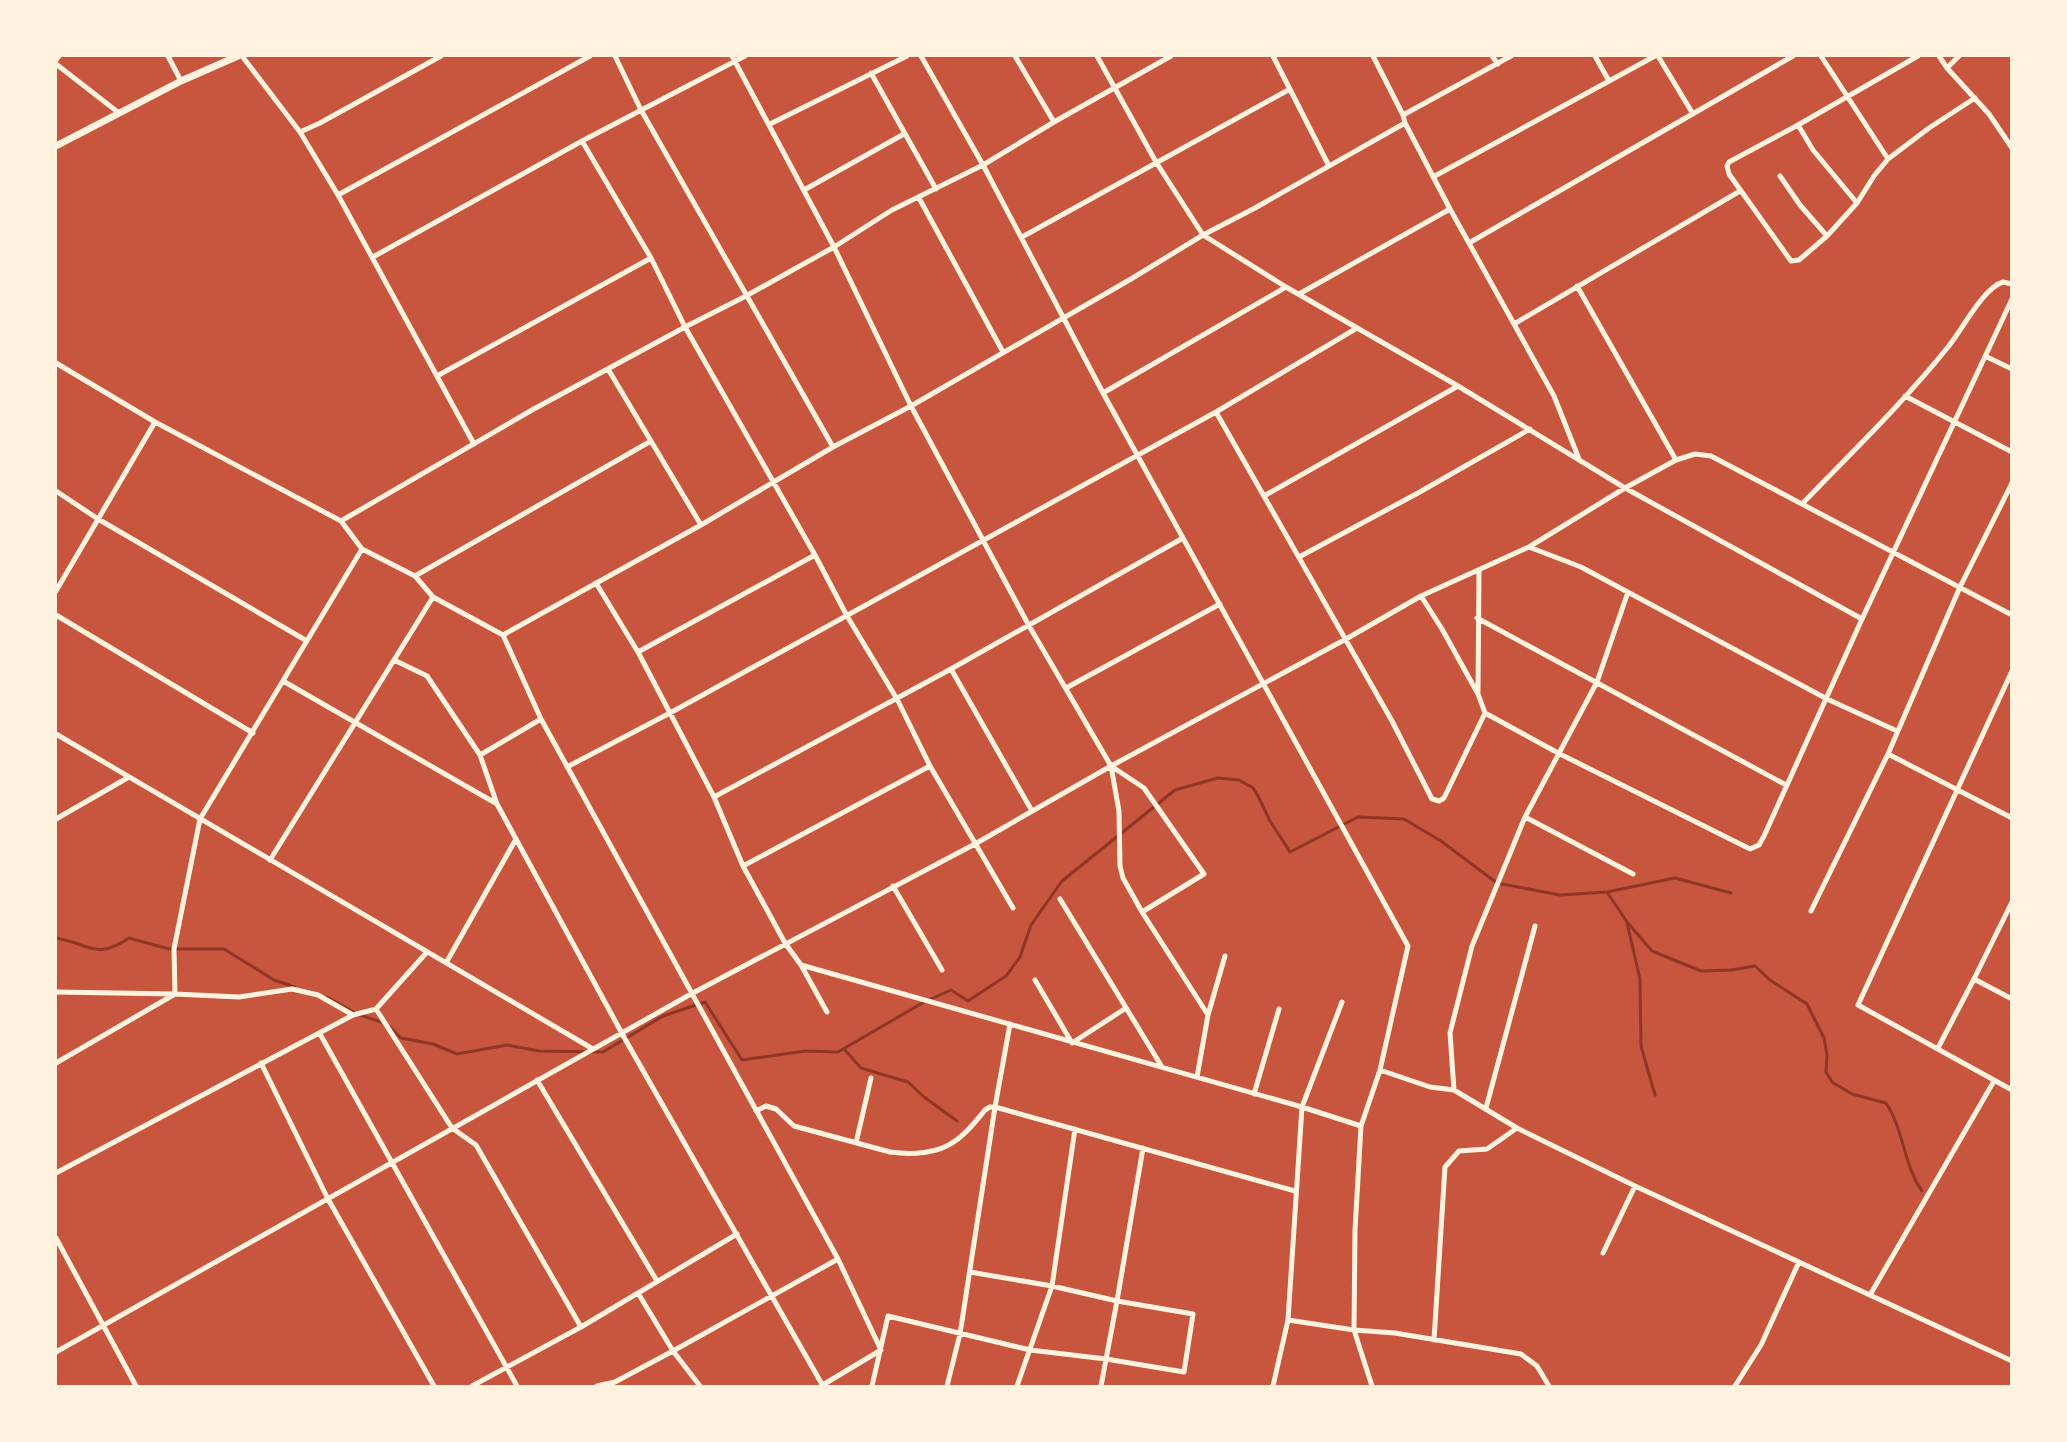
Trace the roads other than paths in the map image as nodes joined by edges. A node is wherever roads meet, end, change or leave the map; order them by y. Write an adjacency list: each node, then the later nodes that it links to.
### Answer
1 (59, 56): 25 (street)
2 (168, 56): 29 (street)
3 (240, 56): 29 (street); 43 (street)
4 (441, 56): 43 (street)
5 (590, 56): 58 (street)
6 (615, 56): 35 (street)
7 (745, 56): 24 (street)
8 (907, 56): 28 (street)
9 (921, 56): 51 (street)
10 (1015, 56): 39 (street)
11 (1097, 56): 31 (street)
12 (1170, 56): 31 (street)
13 (1273, 56): 32 (street)
14 (1373, 56): 38 (street)
15 (1492, 56): 26 (street)
16 (1511, 56): 26 (street)
17 (1596, 56): 30 (street)
18 (1657, 56): 30 (street); 37 (street)
19 (1793, 56): 37 (street)
20 (1821, 56): 33 (street)
21 (1918, 56): 33 (street)
22 (1939, 56): 27 (street)
23 (1959, 56): 27 (street)
24 (734, 58): 35 (street); 41 (street)
25 (56, 62): 36 (street)
26 (1498, 64): 38 (street)
27 (1947, 68): 34 (street)
28 (871, 73): 41 (street); 44 (street)
29 (181, 81): 36 (street)
30 (1609, 81): 54 (street)
31 (1115, 87): 39 (street); 50 (street)
32 (1290, 89): 50 (street); 52 (street)
33 (1847, 97): 42 (street); 49 (street)
34 (1975, 98): 45 (street); 49 (street)
35 (641, 110): 46 (street); 73 (street)
36 (119, 113): 47 (street)
37 (1693, 114): 65 (street)
38 (1403, 115): 40 (street)
39 (1054, 122): 51 (street)
40 (1405, 123): 52 (street); 54 (street)
41 (770, 124): 56 (street)
42 (1798, 125): 57 (street); 60 (street)
43 (300, 132): 58 (street)
44 (904, 134): 55 (street); 56 (street)
45 (2009, 137): 48 (street)
46 (582, 141): 67 (street); 68 (street)
47 (56, 146)
48 (2012, 148)
49 (1888, 159): 60 (street)
50 (1156, 162): 62 (street); 64 (street)
51 (983, 165): 55 (street); 64 (street)
52 (1329, 166): 62 (street)
53 (1780, 176): 63 (street)
54 (1433, 177): 61 (street)
55 (936, 189): 59 (street)
56 (804, 190): 66 (street)
57 (1740, 191): 63 (street); 70 (street)
58 (338, 195): 67 (street)
59 (919, 198): 66 (street); 79 (street)
60 (1857, 203): 63 (street)
61 (1450, 209): 65 (street); 72 (street)
62 (1203, 235): 71 (street); 75 (street)
63 (1827, 236)
64 (1022, 237): 75 (street)
65 (1469, 243): 76 (street)
66 (834, 247): 73 (street); 88 (street)
67 (374, 257): 84 (street)
68 (651, 258): 77 (street); 84 (street)
69 (2012, 284): 87 (street)
70 (1577, 286): 76 (street); 99 (street)
71 (1286, 288): 72 (street); 86 (street)
72 (1299, 294): 78 (street)
73 (746, 296): 77 (street); 95 (street)
74 (2012, 299): 80 (street)
75 (1064, 318): 79 (street); 86 (street)
76 (1514, 324): 98 (street)
77 (685, 327): 82 (street); 100 (street)
78 (1357, 328): 85 (street); 89 (street)
79 (1003, 352): 88 (street)
80 (1986, 356): 83 (street); 91 (street)
81 (56, 363): 90 (street)
82 (608, 369): 93 (street); 94 (street)
83 (2012, 369)
84 (437, 376): 94 (street)
85 (1458, 386): 92 (street); 104 (street)
86 (1103, 393): 97 (street)
87 (1905, 396): 91 (street); 105 (street)
88 (911, 406): 95 (street); 110 (street)
89 (1216, 412): 97 (street); 104 (street)
90 (155, 422): 106 (street); 107 (street)
91 (1954, 422): 96 (street); 113 (street)
92 (1530, 429): 98 (street); 115 (street)
93 (651, 441): 108 (street); 117 (street)
94 (474, 444): 107 (street)
95 (832, 447): 100 (street)
96 (2012, 452)
97 (1137, 455): 109 (street); 110 (street)
98 (1578, 459): 102 (street)
99 (1676, 460): 102 (street); 105 (street)
100 (772, 482): 108 (street); 114 (street)
101 (2012, 483): 119 (street)
102 (1625, 488): 111 (street); 129 (street)
103 (56, 491): 106 (street)
104 (1264, 496): 115 (street)
105 (1802, 504): 113 (street)
106 (98, 519): 120 (street); 133 (street)
107 (340, 521): 112 (street)
108 (701, 525): 118 (street)
109 (1183, 538): 124 (street); 130 (street)
110 (984, 540): 127 (street); 130 (street)
111 (1529, 547): 116 (street); 121 (street)
112 (362, 549): 117 (street); 133 (street)
113 (1893, 552): 119 (street); 129 (street)
114 (815, 555): 127 (street); 134 (street)
115 (1299, 557): 132 (street)
116 (1479, 570): 122 (street); 128 (street)
117 (415, 576): 123 (street)
118 (596, 583): 131 (street); 134 (street)
119 (1960, 587): 126 (street); 149 (street)
120 (56, 591)
121 (1629, 592): 139 (street); 144 (street)
122 (1421, 596): 132 (street); 142 (street)
123 (433, 597): 131 (street); 135 (street)
124 (1220, 604): 140 (street); 141 (street)
125 (56, 615): 150 (street)
126 (2012, 615)
127 (847, 616): 143 (street); 145 (street)
128 (1477, 618): 139 (street); 142 (street)
129 (1862, 619): 144 (street)
130 (1028, 624): 136 (street); 141 (street)
131 (503, 635): 147 (street)
132 (1346, 639): 140 (street); 146 (street)
133 (307, 641): 138 (street)
134 (638, 652): 145 (street)
135 (394, 660): 148 (street); 154 (street)
136 (951, 669): 143 (street); 163 (street)
137 (2012, 671): 160 (street)
138 (284, 681): 148 (street); 150 (street)
139 (1597, 682): 152 (street); 159 (street)
140 (1264, 684): 156 (street); 209 (street)
141 (1066, 688): 156 (street)
142 (1478, 694): 146 (street)
143 (897, 699): 155 (street); 161 (street)
144 (1827, 699): 149 (street); 159 (street)
145 (670, 713): 157 (street); 161 (street)
146 (1485, 713): 152 (street)
147 (541, 719): 154 (street); 157 (street)
148 (355, 722): 162 (street); 170 (street)
149 (1897, 731): 153 (street)
150 (253, 733): 167 (street)
151 (56, 736): 158 (street)
152 (1560, 754): 159 (street); 164 (street)
153 (1888, 754): 160 (street); 178 (street)
154 (480, 756): 162 (street)
155 (930, 766): 169 (street); 171 (street)
156 (1111, 766): 163 (street); 179 (street); 179 (street)
157 (567, 767): 191 (street)
158 (129, 777): 166 (street); 167 (street)
159 (1786, 785)
160 (1958, 790): 165 (street); 205 (street)
161 (714, 797): 171 (street)
162 (497, 804): 168 (street)
163 (1032, 811): 169 (street)
164 (1526, 818): 172 (street); 214 (street)
165 (2012, 818)
166 (56, 819)
167 (200, 819): 170 (street); 190 (street)
168 (516, 839): 184 (street); 201 (street)
169 (975, 844): 173 (street); 176 (street)
170 (270, 860): 182 (street)
171 (743, 866): 181 (street)
172 (1633, 874)
173 (893, 886): 181 (street); 186 (street)
174 (1060, 899): 194 (street)
175 (2012, 902): 177 (street)
176 (1013, 908)
177 (2010, 910): 187 (street)
178 (1811, 911)
179 (1142, 912): 199 (street)
180 (1535, 926): 219 (street)
181 (785, 943): 185 (street); 191 (street)
182 (427, 952): 184 (street); 195 (street)
183 (1225, 956): 199 (street)
184 (446, 963): 204 (street)
185 (801, 965): 197 (street); 200 (street)
186 (942, 970)
187 (1974, 979): 192 (street); 205 (street)
188 (1035, 980): 203 (street)
189 (56, 992): 190 (street)
190 (175, 994): 198 (street); 207 (street)
191 (691, 994): 201 (street); 220 (street)
192 (2012, 999)
193 (1342, 1002): 218 (street)
194 (1126, 1008): 203 (street); 208 (street)
195 (376, 1009): 198 (street); 222 (street)
196 (1280, 1009): 216 (street)
197 (827, 1012)
198 (352, 1015): 202 (street)
199 (1209, 1015): 210 (street)
200 (1010, 1024): 203 (street); 217 (street)
201 (621, 1032): 204 (street); 232 (street)
202 (320, 1034): 206 (street); 227 (street)
203 (1072, 1043): 208 (street)
204 (593, 1048): 212 (street)
205 (1938, 1048): 213 (street)
206 (261, 1063): 228 (street); 231 (street)
207 (56, 1064)
208 (1162, 1067): 210 (street)
209 (1380, 1070): 214 (street); 221 (street)
210 (1197, 1077): 216 (street)
211 (871, 1078): 225 (street)
212 (537, 1080): 222 (street); 238 (street)
213 (1994, 1081): 215 (street); 241 (street)
214 (1454, 1090): 219 (street)
215 (2012, 1090)
216 (1254, 1094): 218 (street)
217 (995, 1107): 224 (street); 225 (street); 237 (street)
218 (1302, 1107): 221 (street); 230 (street)
219 (1486, 1108): 223 (street)
220 (756, 1111): 225 (street); 235 (street)
221 (1361, 1126): 247 (street)
222 (452, 1128): 227 (street); 246 (street)
223 (1517, 1128): 229 (street); 249 (street)
224 (1075, 1129): 226 (street); 239 (street)
225 (856, 1143)
226 (1143, 1148): 230 (street); 243 (street)
227 (392, 1163): 231 (street); 256 (street)
228 (56, 1173)
229 (1635, 1186): 234 (street); 236 (street)
230 (1295, 1191): 244 (street)
231 (328, 1198): 245 (street); 259 (street)
232 (737, 1234): 238 (street); 242 (street)
233 (56, 1238): 245 (street)
234 (1603, 1253)
235 (838, 1259): 242 (street); 250 (street)
236 (1799, 1262): 241 (street); 272 (street)
237 (970, 1272): 239 (street); 248 (street)
238 (657, 1281): 240 (street)
239 (1052, 1286): 243 (street); 251 (street)
240 (638, 1293): 246 (street); 252 (street)
241 (1870, 1295): 255 (street)
242 (771, 1296): 252 (street); 264 (street)
243 (1117, 1301): 254 (street); 254 (street)
244 (1288, 1320): 247 (street); 269 (street)
245 (102, 1326): 253 (street); 258 (street)
246 (581, 1327): 256 (street)
247 (1354, 1330): 249 (street); 270 (street)
248 (960, 1334): 250 (street); 251 (street); 266 (street)
249 (1434, 1340): 271 (street)
250 (881, 1350): 264 (street); 265 (street)
251 (1030, 1350): 254 (street); 267 (street)
252 (673, 1351): 257 (street); 263 (street)
253 (56, 1352)
254 (1106, 1359): 268 (street)
255 (2012, 1361)
256 (506, 1366): 260 (street); 261 (street)
257 (616, 1384): 262 (street)
258 (136, 1386)
259 (434, 1386)
260 (472, 1386)
261 (517, 1386)
262 (597, 1386)
263 (700, 1386)
264 (822, 1386)
265 (872, 1386)
266 (947, 1386)
267 (1017, 1386)
268 (1101, 1386)
269 (1273, 1386)
270 (1372, 1386)
271 (1549, 1386)
272 (1735, 1386)

